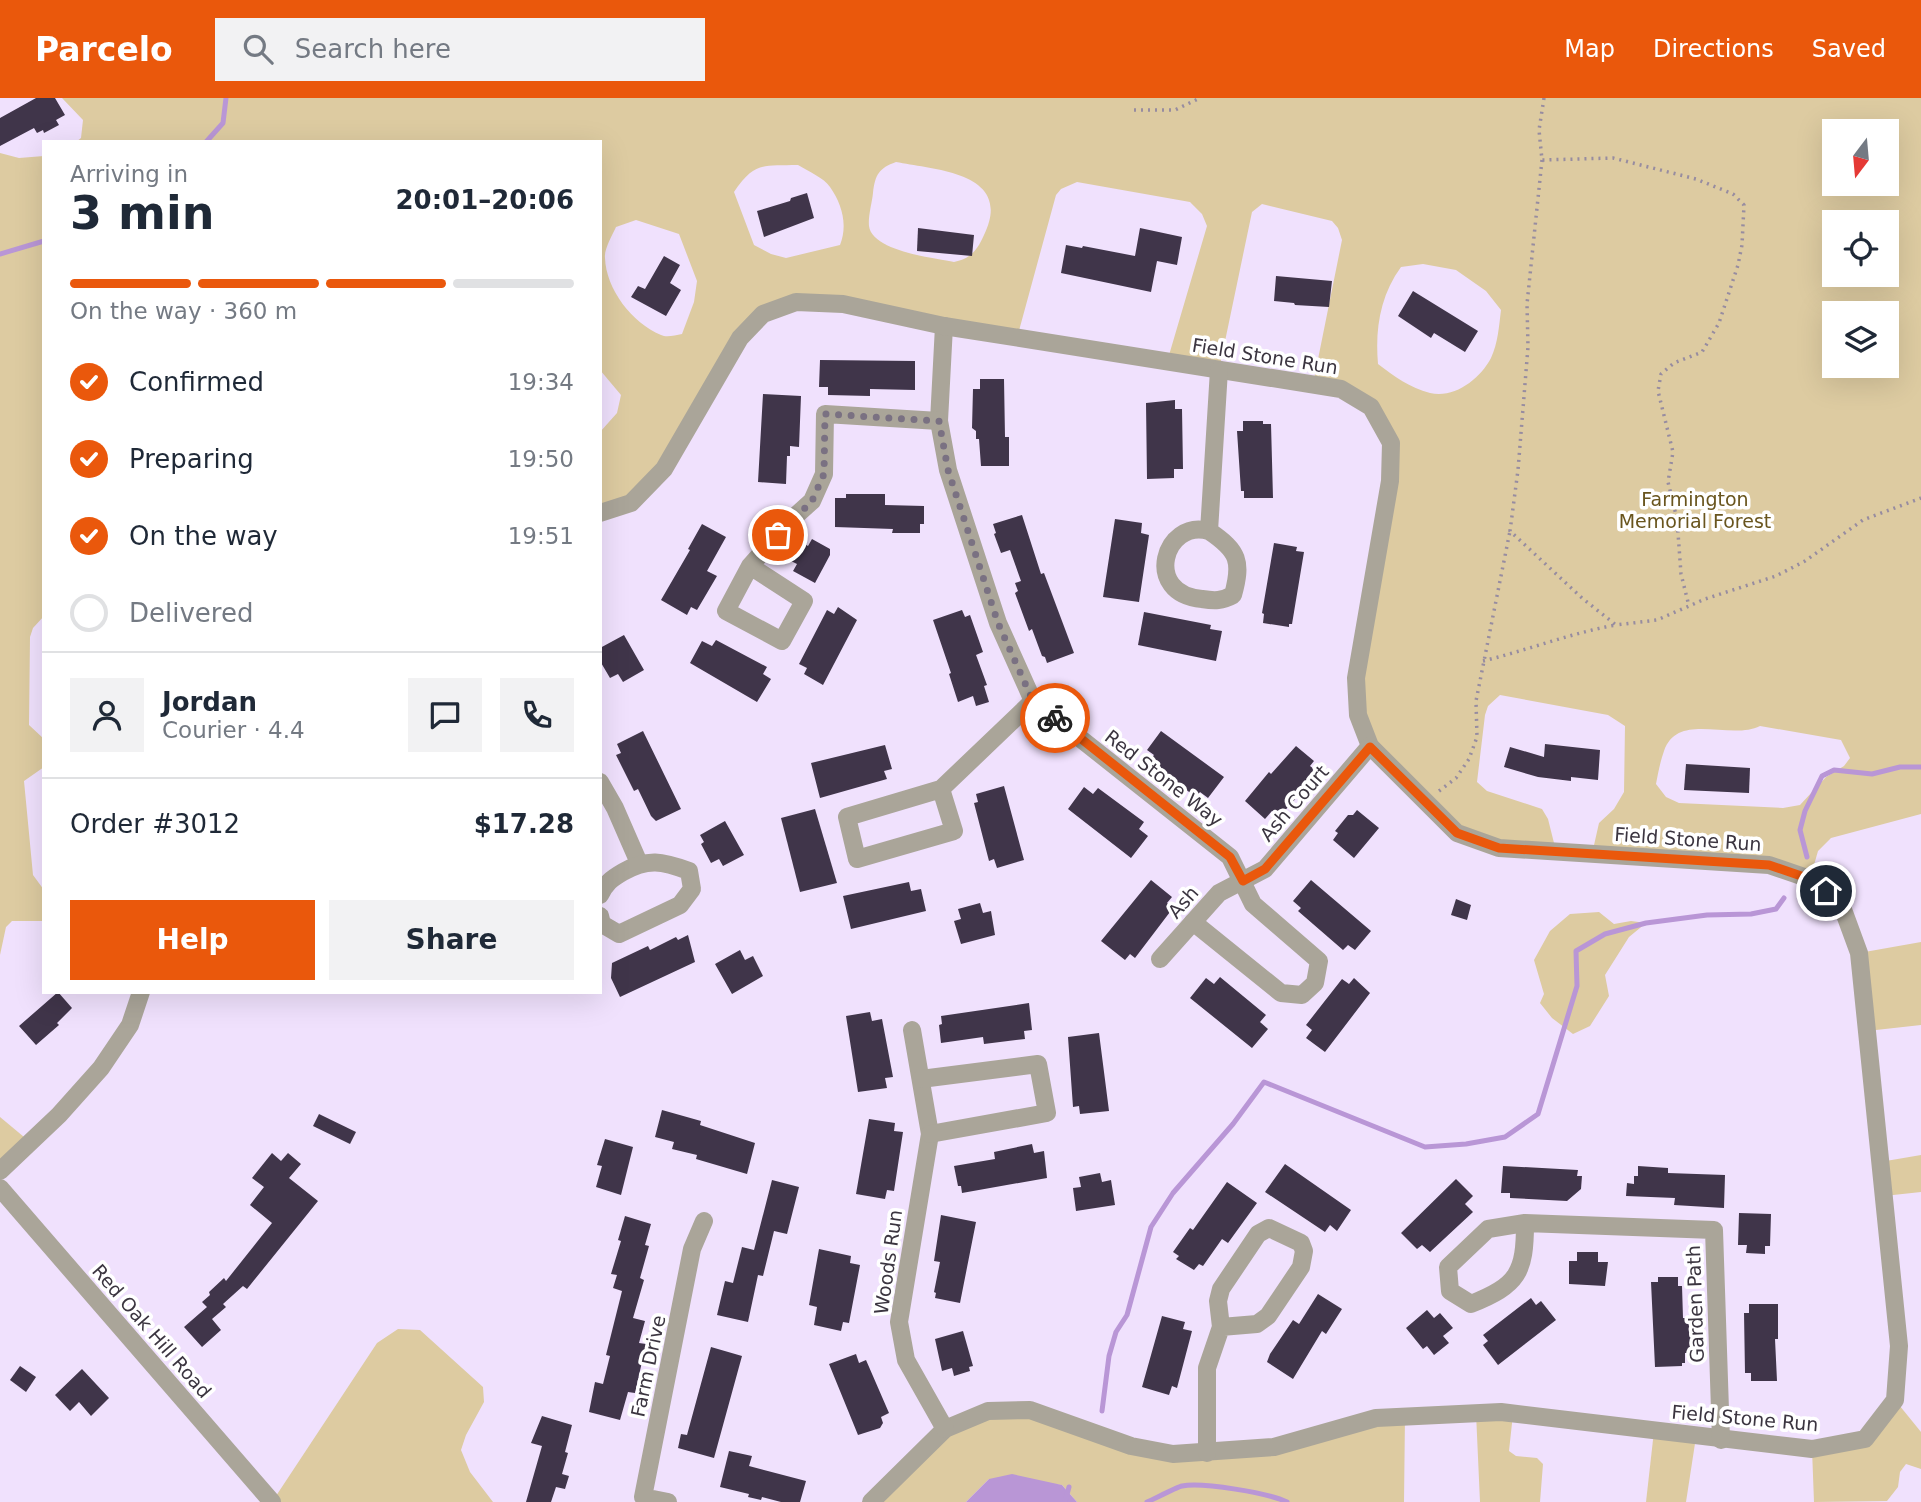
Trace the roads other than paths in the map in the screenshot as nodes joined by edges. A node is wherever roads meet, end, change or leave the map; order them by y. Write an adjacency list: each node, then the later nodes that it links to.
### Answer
1 (944, 326): 2 (street, Field Stone Run); 3 (street, Red Stone Way); 4 (street, Field Stone Run)
2 (1219, 370): 5 (street); 8 (street, Field Stone Run)
3 (939, 421): 6 (street); 7 (street, Red Stone Way)
4 (602, 512)
5 (1209, 531): 5 (street)
6 (750, 566): 6 (street)
7 (1033, 701): 10 (street); 12 (street, Red Stone Way)
8 (1370, 747): 12 (street, Ash Court); 27 (street, Field Stone Run)
9 (602, 785): 11 (street)
10 (941, 789): 10 (street)
11 (639, 863): 13 (street); 15 (street)
12 (1243, 881): 14 (street, Ash); 14 (street, Red Stone Way)
13 (602, 891)
14 (1193, 922): 16 (street, Ash)
15 (602, 925)
16 (1160, 960)
17 (140, 994): 21 (street)
18 (912, 1030): 19 (street, Woods Run)
19 (921, 1079): 20 (street, Woods Run); 20 (street)
20 (930, 1133): 26 (street, Woods Run)
21 (0, 1171)
22 (0, 1188): 29 (street, Red Oak Hill Road)
23 (704, 1222): 30 (street, Farm Drive)
24 (1525, 1223): 24 (street, Garden Path); 27 (street, Garden Path)
25 (1221, 1327): 25 (street); 28 (street)
26 (945, 1429): 28 (street, Field Stone Run); 31 (street, Field Stone Run)
27 (1721, 1440): 28 (street, Field Stone Run)
28 (1207, 1453)
29 (272, 1502)
30 (668, 1502)
31 (871, 1502)

